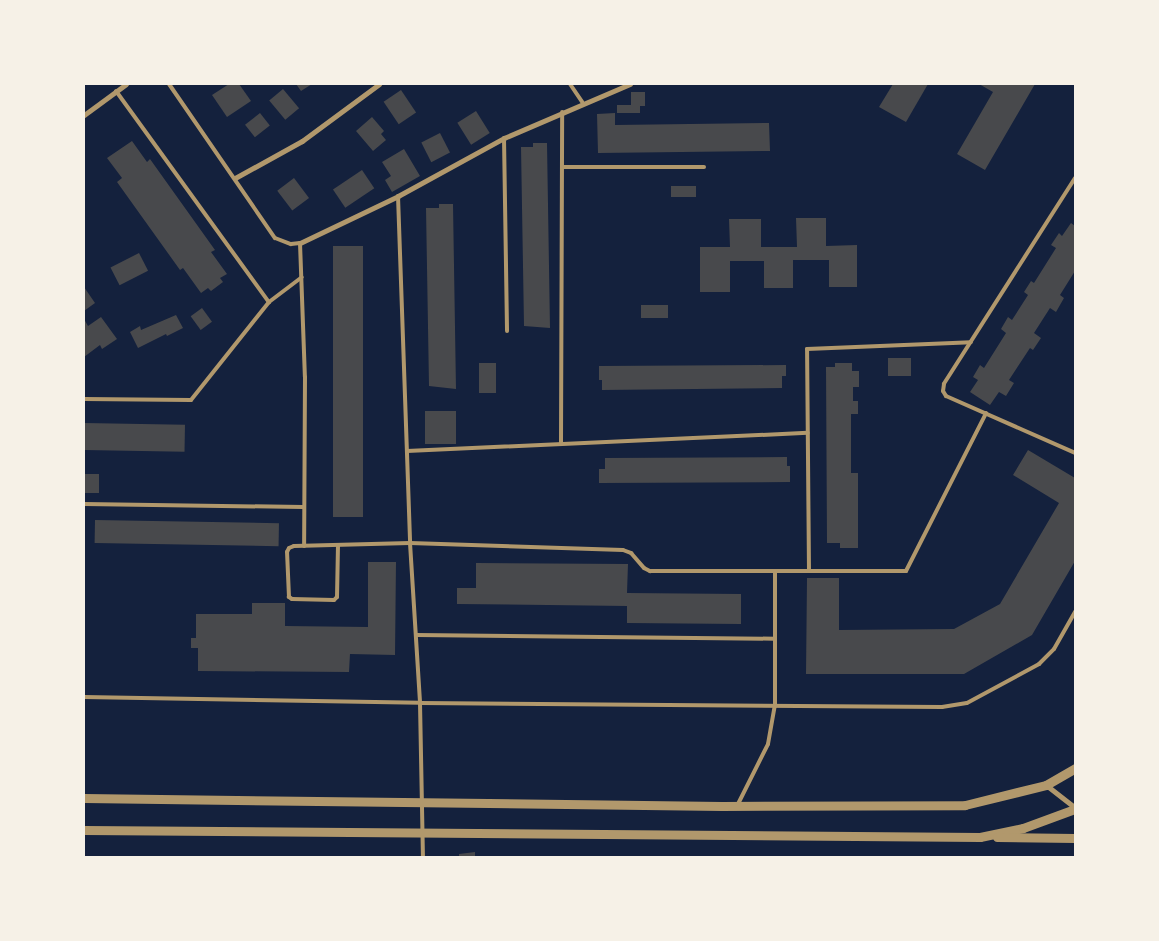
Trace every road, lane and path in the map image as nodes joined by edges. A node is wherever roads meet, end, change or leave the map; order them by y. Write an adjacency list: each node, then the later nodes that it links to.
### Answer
1 (126, 84): 6 (street)
2 (169, 84): 13 (lane)
3 (379, 84): 13 (street)
4 (570, 84): 7 (lane)
5 (630, 84): 7 (street)
6 (116, 92): 9 (street); 18 (lane)
7 (582, 102): 8 (street)
8 (562, 112): 10 (street); 11 (lane)
9 (84, 116)
10 (504, 138): 15 (street); 19 (lane)
11 (562, 167): 12 (lane); 24 (lane)
12 (704, 167)
13 (235, 178): 16 (lane)
14 (1075, 178): 20 (lane)
15 (398, 196): 16 (street); 25 (lane)
16 (300, 243): 17 (lane)
17 (302, 277): 18 (lane); 28 (lane)
18 (269, 302): 21 (lane)
19 (507, 331)
20 (971, 342): 22 (lane); 23 (lane)
21 (84, 399)
22 (986, 413): 26 (lane); 33 (lane)
23 (808, 433): 24 (lane); 33 (lane)
24 (561, 444): 25 (lane)
25 (407, 451): 29 (lane)
26 (1075, 453)
27 (84, 504): 28 (lane)
28 (303, 507): 30 (lane)
29 (410, 544): 31 (lane); 32 (lane); 35 (lane)
30 (304, 546): 31 (lane); 31 (lane)
31 (338, 546)
32 (776, 571): 33 (lane); 36 (lane)
33 (809, 571)
34 (1075, 612): 39 (lane)
35 (416, 635): 36 (lane); 38 (lane)
36 (775, 639): 39 (lane)
37 (84, 697): 38 (lane)
38 (420, 703): 39 (lane); 43 (lane)
39 (775, 706): 44 (lane)
40 (1075, 768): 41 (street)
41 (1046, 785): 44 (street); 45 (street)
42 (84, 798): 43 (street)
43 (421, 804): 44 (street); 47 (lane)
44 (736, 806)
45 (1075, 809): 48 (street)
46 (84, 830): 47 (street)
47 (422, 834): 48 (street); 50 (lane)
48 (980, 837): 49 (street)
49 (1075, 838)
50 (423, 857)

